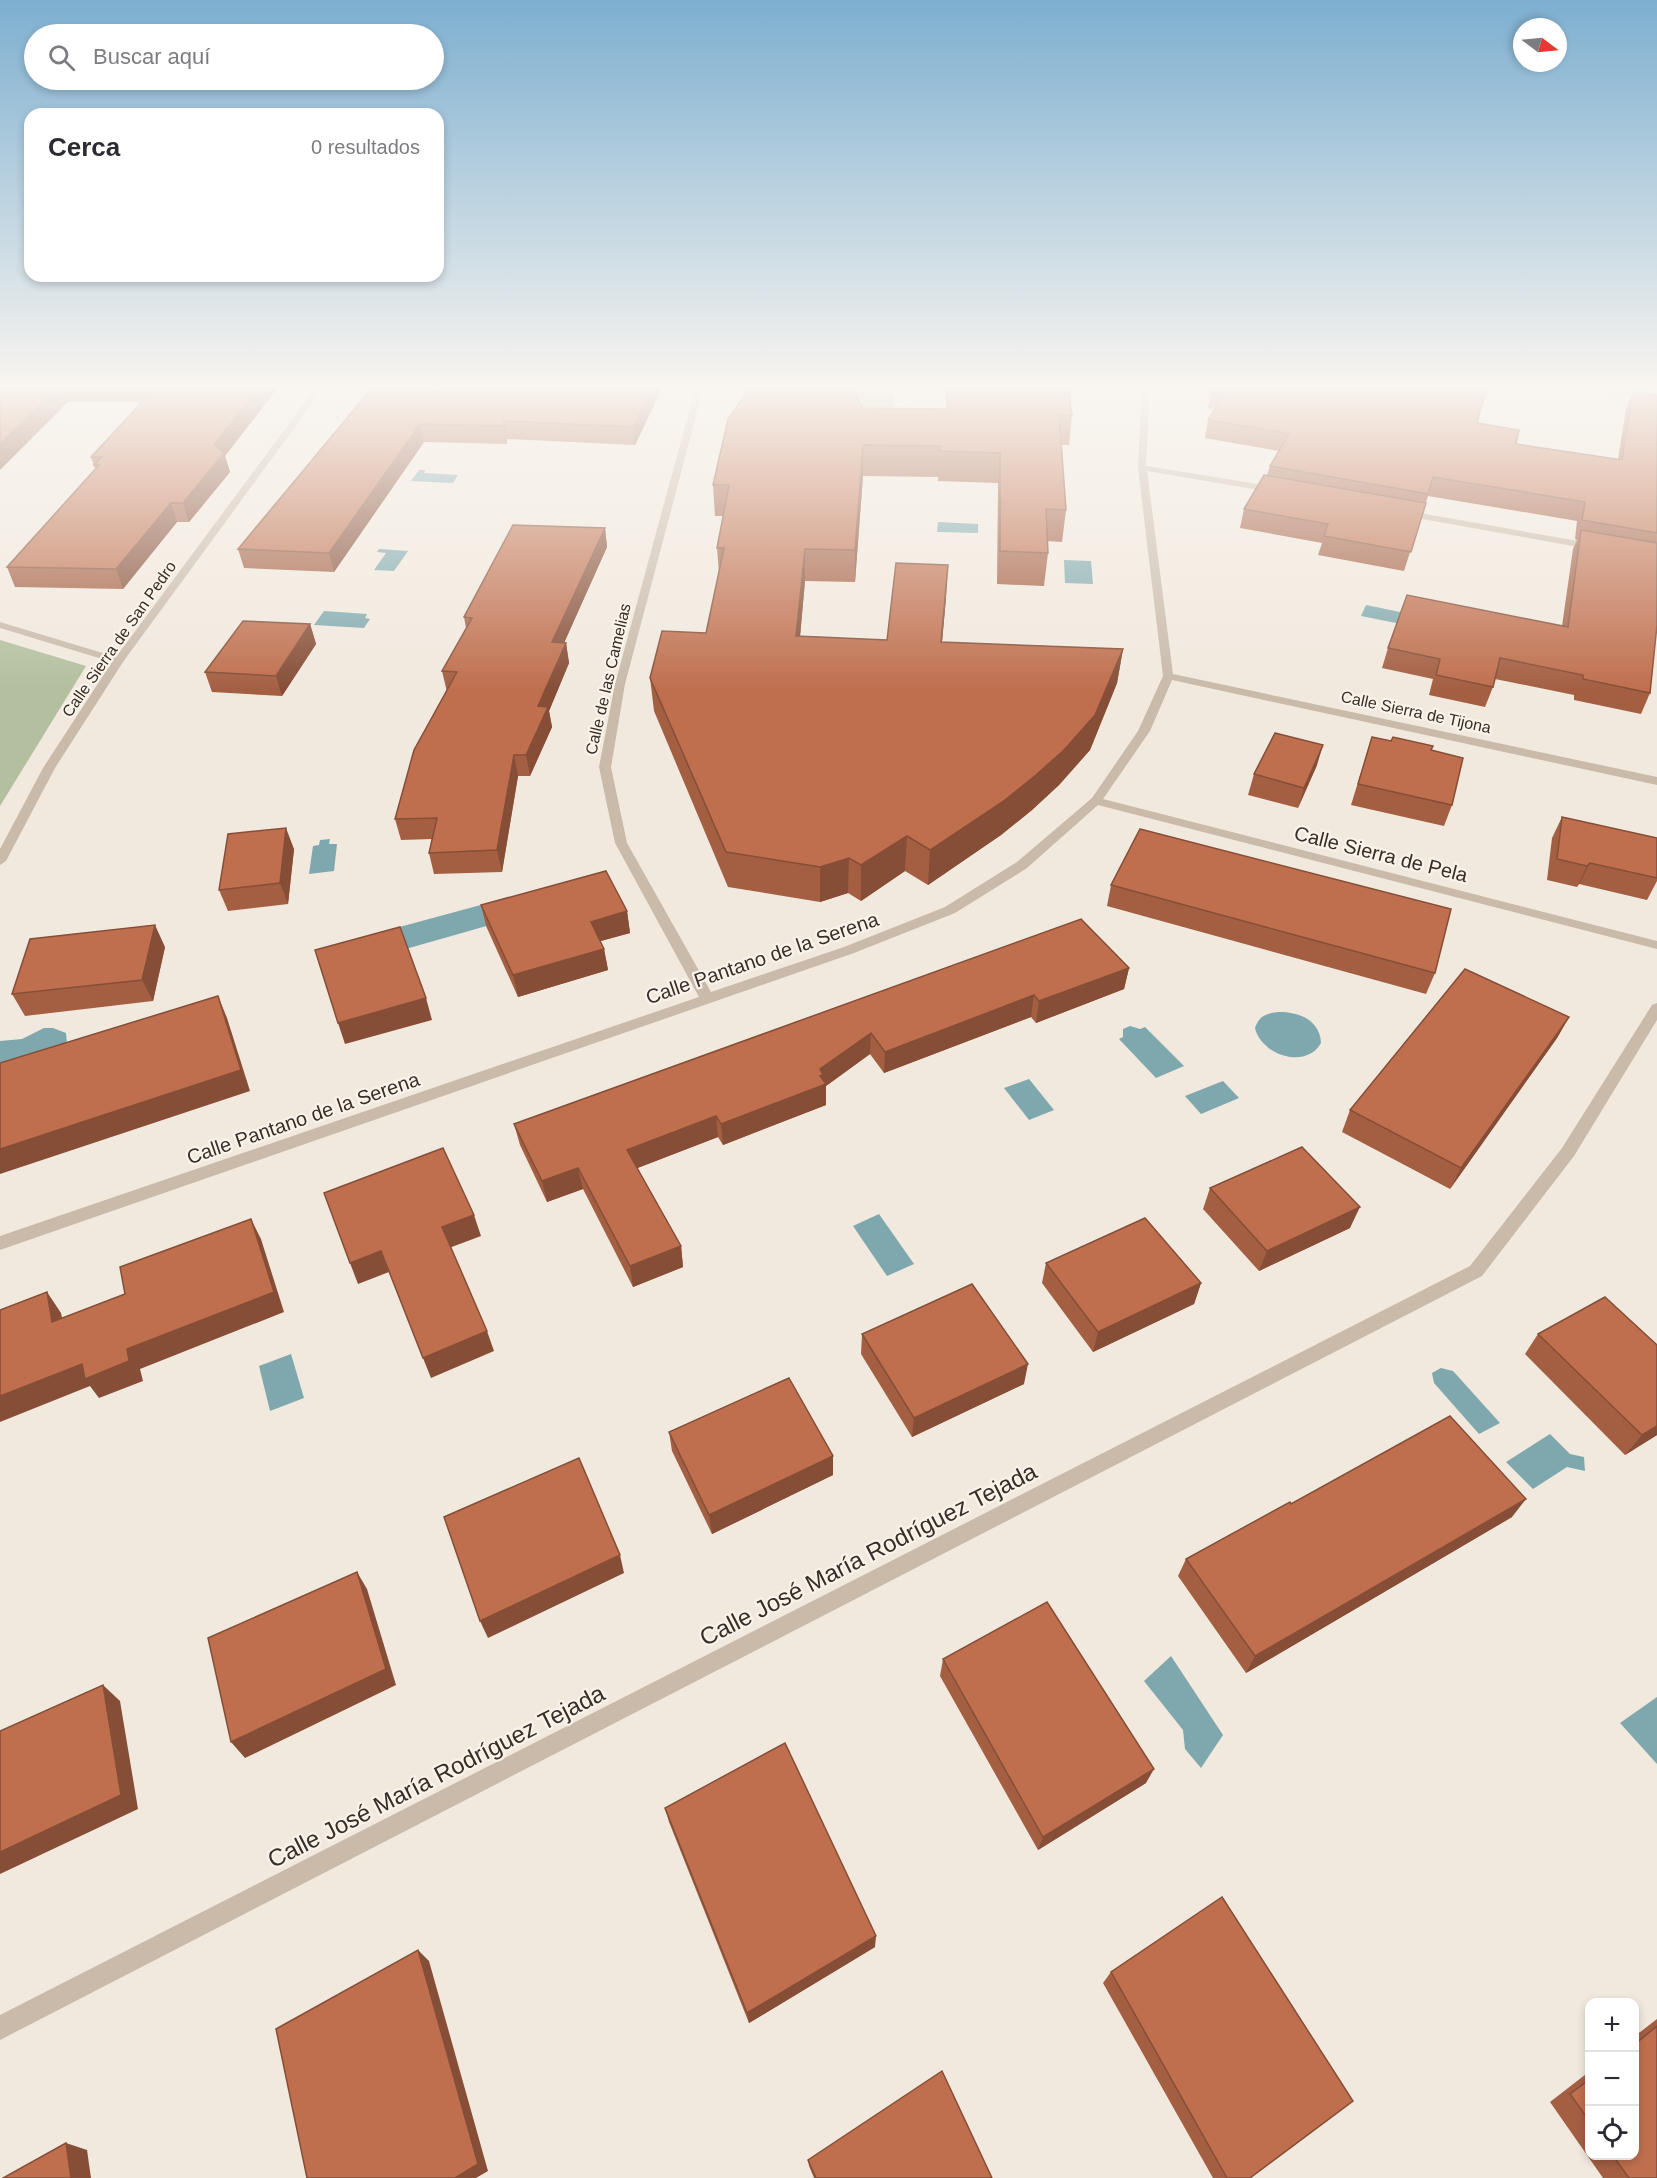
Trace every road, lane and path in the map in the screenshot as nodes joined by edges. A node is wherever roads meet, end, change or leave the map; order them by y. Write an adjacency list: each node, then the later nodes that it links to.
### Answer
1 (246, 488): 9 (street, Calle Sierra de San Pedro)
2 (673, 488): 15 (street, Calle de las Camelias)
3 (1144, 488): 10 (street)
4 (1260, 488): 5 (street)
5 (1286, 492)
6 (1390, 511): 7 (street)
7 (1611, 550)
8 (0, 625): 9 (street)
9 (118, 661): 13 (street, Calle Sierra de San Pedro)
10 (1168, 676): 11 (street, Calle Sierra de Tijona); 12 (street, Calle Pantano de la Serena)
11 (1657, 781)
12 (1096, 801): 14 (street, Calle Sierra de Pela); 15 (street, Calle Pantano de la Serena)
13 (0, 861)
14 (1657, 945)
15 (707, 998): 17 (street, Calle Pantano de la Serena)
16 (1657, 1008): 18 (street, Calle José María Rodríguez Tejada)
17 (0, 1243)
18 (0, 2028)

